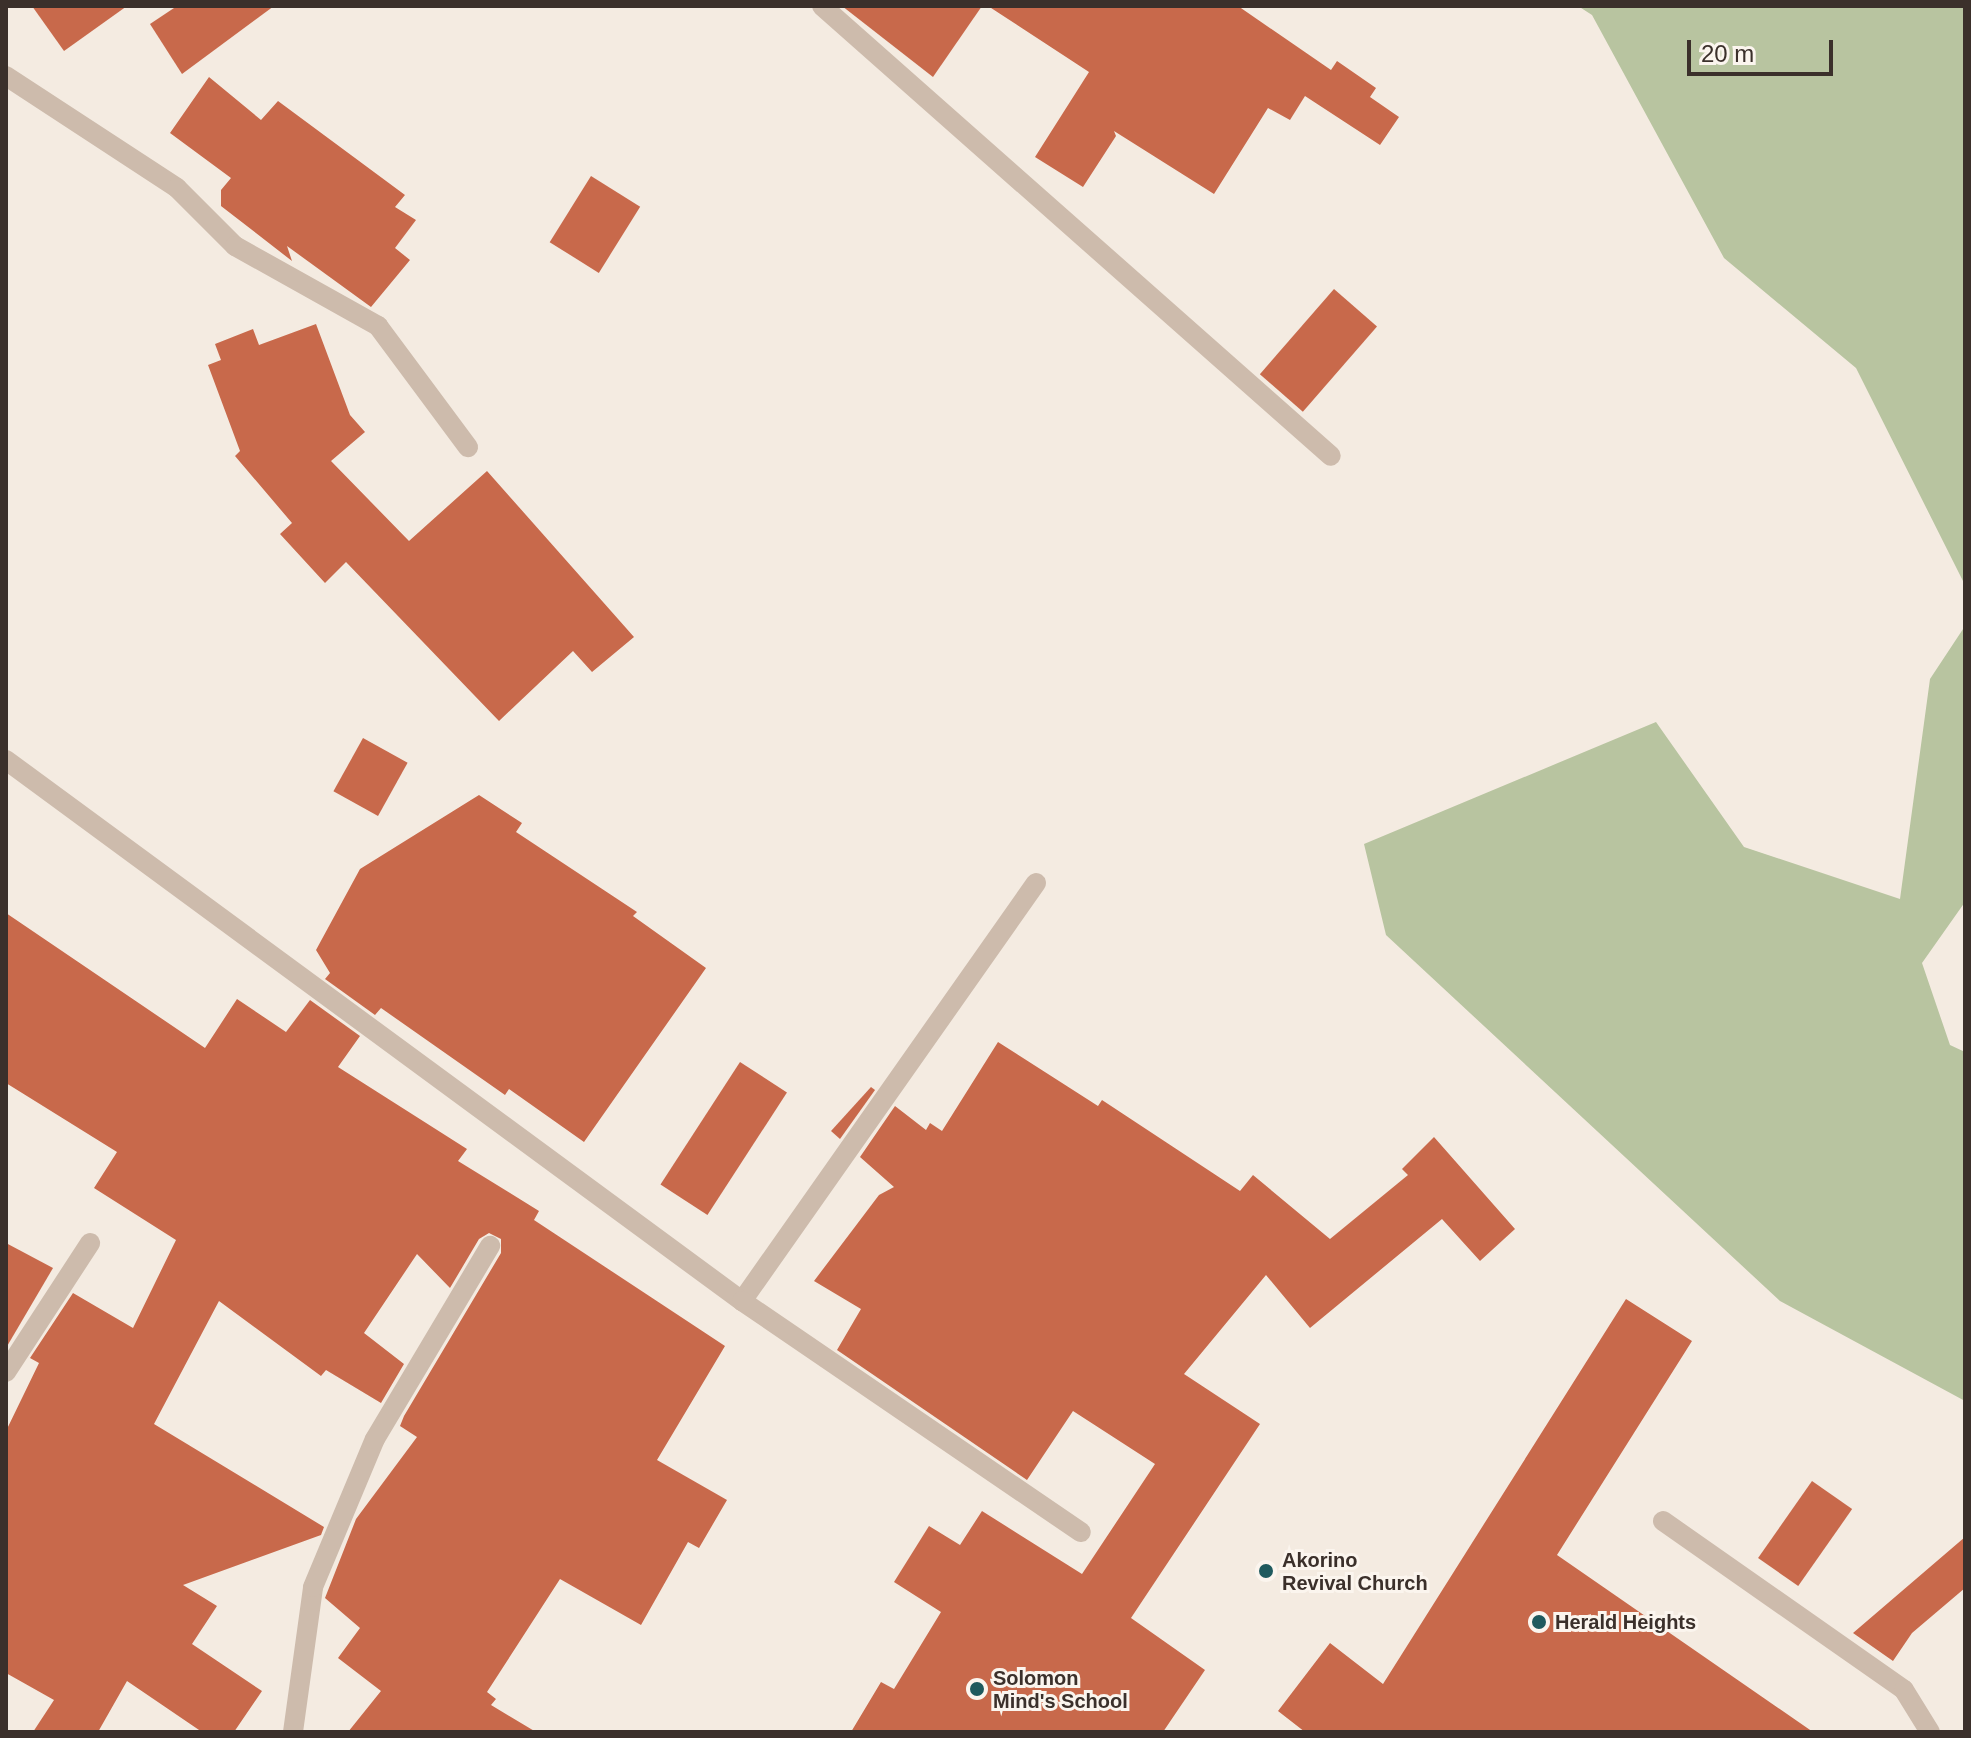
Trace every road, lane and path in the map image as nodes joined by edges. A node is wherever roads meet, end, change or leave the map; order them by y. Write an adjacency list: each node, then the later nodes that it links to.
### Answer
1 (822, 6): 4 (street)
2 (6, 76): 3 (street)
3 (468, 447)
4 (1331, 456)
5 (6, 760): 9 (street)
6 (1036, 883): 9 (street)
7 (90, 1243): 10 (street)
8 (490, 1246): 13 (street)
9 (742, 1301): 12 (street)
10 (6, 1372)
11 (1663, 1521): 14 (street)
12 (1081, 1532)
13 (293, 1732)
14 (1930, 1732)

